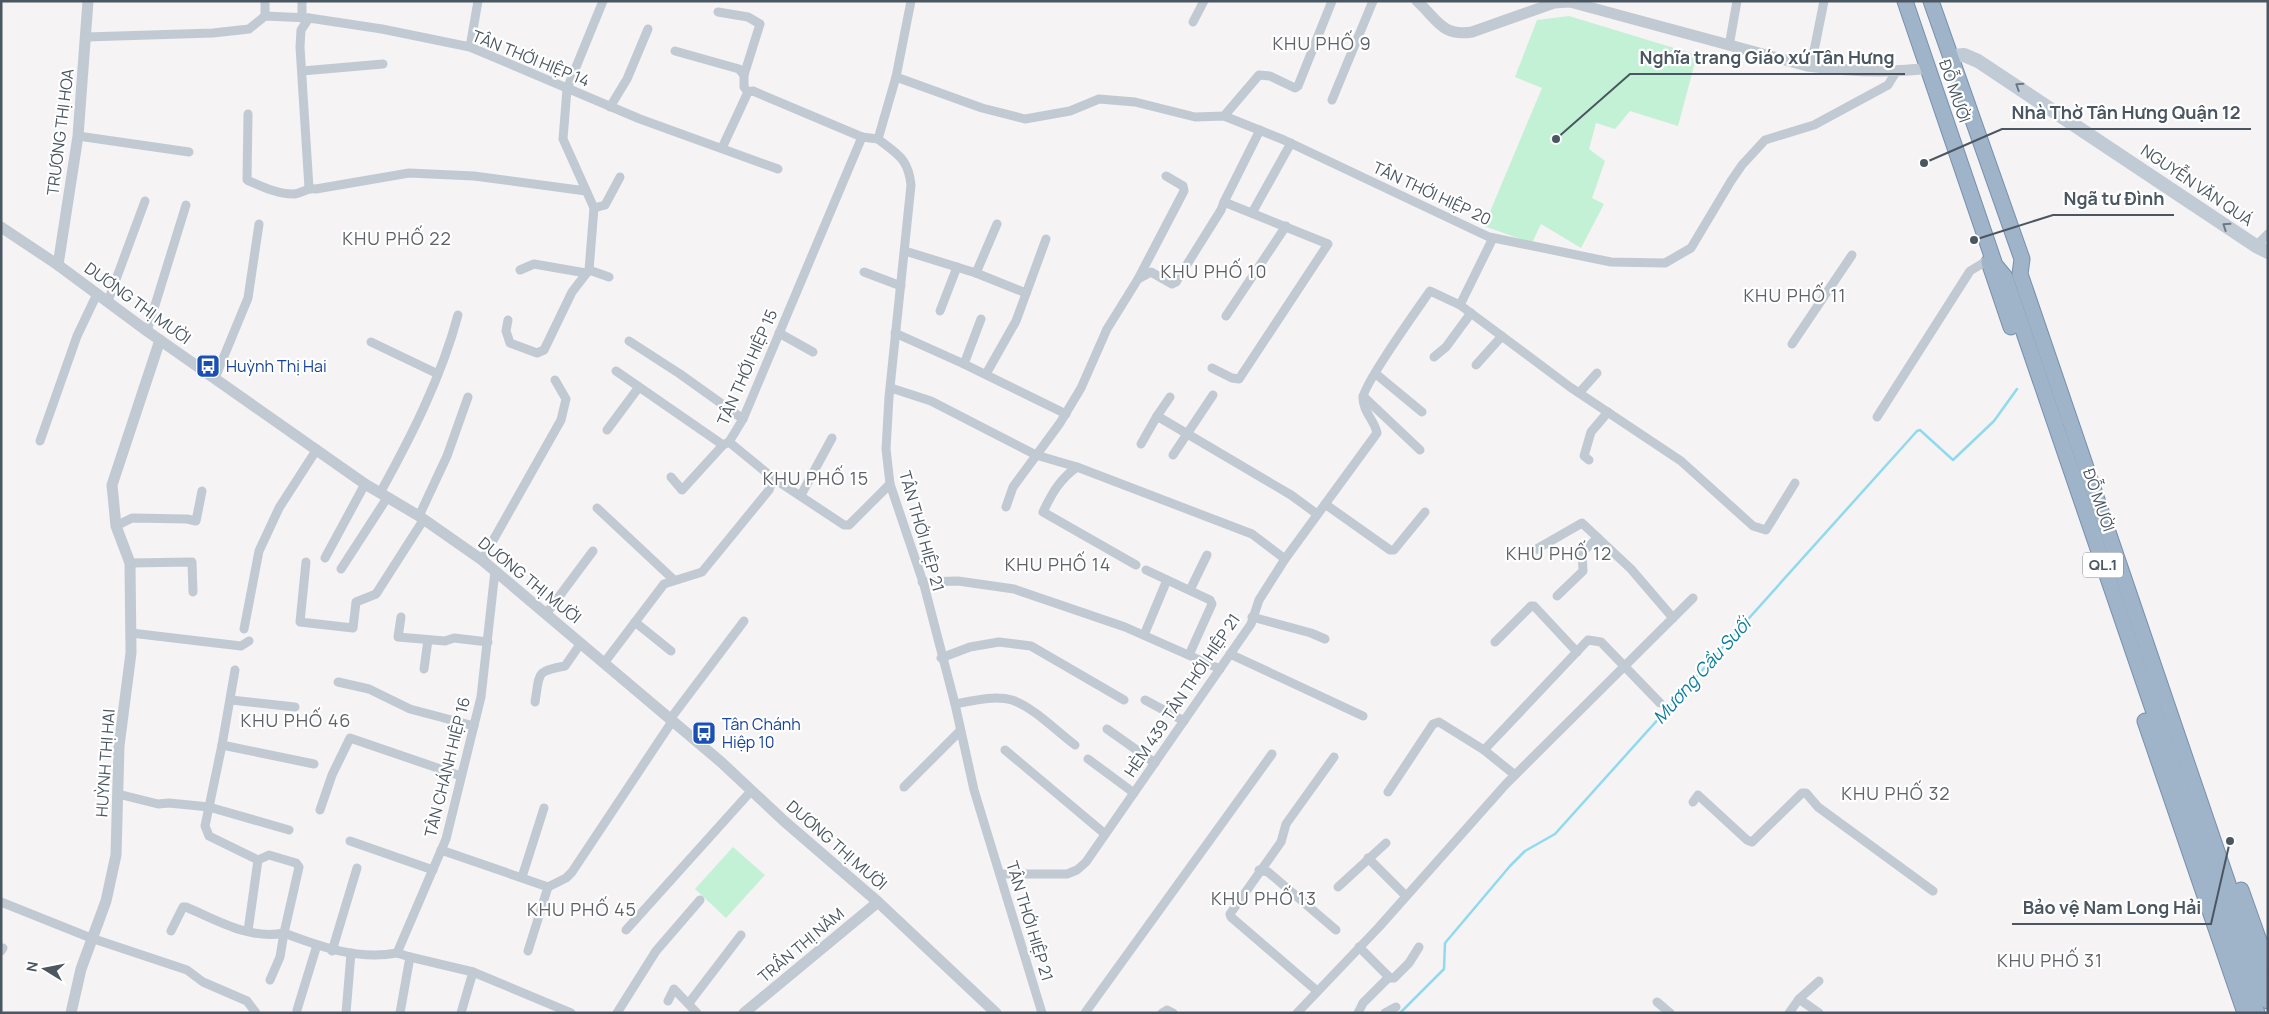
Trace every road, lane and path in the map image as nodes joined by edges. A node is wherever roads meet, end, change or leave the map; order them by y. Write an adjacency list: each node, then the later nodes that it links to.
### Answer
1 (88, 1): 22 (street, TRƯƠNG THỊ HOA)
2 (265, 1): 18 (street)
3 (302, 1): 19 (street)
4 (478, 1): 24 (street)
5 (603, 1): 34 (street)
6 (911, 1): 33 (street)
7 (1204, 1): 20 (street)
8 (1332, 1): 39 (street)
9 (1373, 1): 36 (street)
10 (1417, 1): 23 (street)
11 (1737, 1): 23 (street)
12 (1824, 1): 28 (street)
13 (1899, 1): 29 (highway, ĐỖ MƯỜI / QL.1)
14 (1905, 1): 29 (highway, ĐỖ MƯỜI / QL.1)
15 (1932, 1): 26 (highway, ĐỖ MƯỜI / QL.1)
16 (1937, 1): 26 (highway, ĐỖ MƯỜI / QL.1)
17 (718, 12): 32 (street)
18 (265, 16): 19 (street, TÂN THỚI HIỆP 14); 22 (street)
19 (305, 18): 24 (street, TÂN THỚI HIỆP 14); 30 (street)
20 (1193, 22)
21 (648, 29): 37 (street)
22 (86, 37): 41 (street, TRƯƠNG THỊ HOA)
23 (1729, 46): 28 (street)
24 (470, 47): 34 (street, TÂN THỚI HIỆP 14)
25 (675, 51): 32 (street)
26 (1953, 56): 64 (main road, NGUYỄN VĂN QUÁ, one-way to 26); 188 (highway, ĐỖ MƯỜI / QL.1)
27 (383, 64): 30 (street)
28 (1811, 66): 31 (street)
29 (1925, 68): 31 (street); 67 (highway, ĐỖ MƯỜI / QL.1); 295 (highway, ĐỖ MƯỜI / QL.1)
30 (302, 71): 50 (street)
31 (1896, 72): 62 (street, TÂN THỚI HIỆP 20)
32 (744, 75): 35 (street)
33 (896, 77): 39 (street, TÂN THỚI HIỆP 20); 43 (street)
34 (567, 89): 37 (street, TÂN THỚI HIỆP 14); 51 (street)
35 (748, 92): 42 (street); 45 (street)
36 (1332, 100)
37 (610, 107): 45 (street, TÂN THỚI HIỆP 14)
38 (248, 114): 50 (street)
39 (1224, 116): 40 (street, TÂN THỚI HIỆP 20)
40 (1260, 130): 44 (street, TÂN THỚI HIỆP 20); 53 (street)
41 (78, 136): 46 (street); 68 (street, TRƯƠNG THỊ HOA)
42 (862, 137): 43 (street); 88 (street, TÂN THỚI HIỆP 15)
43 (878, 139): 65 (street, TÂN THỚI HIỆP 21)
44 (1291, 143): 56 (street); 62 (street, TÂN THỚI HIỆP 20)
45 (722, 148): 47 (street, TÂN THỚI HIỆP 14)
46 (189, 152)
47 (778, 169)
48 (1166, 176): 75 (street)
49 (620, 177): 55 (street)
50 (309, 188): 51 (street)
51 (586, 191): 55 (street)
52 (145, 201): 79 (street)
53 (1224, 202): 56 (street); 75 (street)
54 (186, 205): 87 (street)
55 (594, 208): 71 (street)
56 (1252, 213): 59 (street)
57 (259, 224): 105 (street)
58 (996, 224): 73 (street)
59 (1286, 226): 84 (street); 99 (street)
60 (1, 227): 68 (street, DƯƠNG THỊ MƯỜI)
61 (2268, 234): 64 (street)
62 (1493, 238): 80 (street)
63 (1046, 239): 77 (street)
64 (2262, 249)
65 (905, 251): 69 (street); 76 (street, TÂN THỚI HIỆP 21)
66 (1852, 255): 94 (street)
67 (1988, 260): 118 (street); 294 (highway, ĐỖ MƯỜI / QL.1)
68 (58, 265): 78 (street, DƯƠNG THỊ MƯỜI)
69 (957, 267): 73 (street); 81 (street)
70 (520, 270): 71 (street)
71 (587, 271): 74 (street); 86 (street)
72 (864, 272): 76 (street)
73 (976, 273): 77 (street)
74 (609, 277)
75 (1138, 279): 116 (street)
76 (901, 286): 89 (street, TÂN THỚI HIỆP 21)
77 (1026, 293): 102 (street)
78 (97, 294): 79 (street, DƯƠNG THỊ MƯỜI); 123 (street)
79 (108, 301): 87 (street, DƯƠNG THỊ MƯỜI)
80 (1460, 305): 82 (street); 103 (street)
81 (940, 311)
82 (1471, 314): 90 (street); 96 (street)
83 (458, 315): 101 (street)
84 (1226, 316)
85 (981, 319): 97 (street)
86 (508, 320)
87 (147, 331): 91 (street, DƯƠNG THỊ MƯỜI)
88 (779, 333): 95 (street); 119 (street, TÂN THỚI HIỆP 15)
89 (895, 333): 97 (street); 108 (street, TÂN THỚI HIỆP 21)
90 (1502, 336): 98 (street); 109 (street)
91 (160, 340): 105 (street, DƯƠNG THỊ MƯỜI); 146 (street, HUỲNH THỊ HAI)
92 (629, 341): 119 (street)
93 (372, 342): 101 (street)
94 (1792, 344)
95 (814, 352)
96 (1434, 358)
97 (964, 364): 102 (street)
98 (1476, 365)
99 (1212, 368)
100 (616, 370): 107 (street)
101 (438, 374): 138 (street)
102 (986, 374): 116 (street)
103 (1376, 374): 111 (street); 114 (street)
104 (1597, 374): 109 (street)
105 (215, 378): 126 (street, DƯƠNG THỊ MƯỜI)
106 (555, 380): 153 (street)
107 (639, 387): 120 (street); 124 (street)
108 (891, 388): 128 (street); 136 (street, TÂN THỚI HIỆP 21)
109 (1579, 393): 115 (street)
110 (1212, 395): 121 (street)
111 (1363, 396): 127 (street); 140 (street, HẺM 439 TÂN THỚI HIỆP 21)
112 (468, 397): 145 (street)
113 (1170, 397): 117 (street)
114 (1422, 412)
115 (1608, 412): 130 (street); 134 (street)
116 (1066, 414): 128 (street)
117 (1157, 416): 121 (street); 125 (street)
118 (1878, 417)
119 (743, 419): 124 (street, TÂN THỚI HIỆP 15)
120 (608, 430)
121 (1187, 434): 129 (street); 144 (street)
122 (832, 438): 139 (street)
123 (40, 441)
124 (726, 444): 132 (street); 133 (street, TÂN THỚI HIỆP 15)
125 (1141, 444)
126 (317, 449): 135 (street, DƯƠNG THỊ MƯỜI); 173 (street)
127 (1420, 450)
128 (1036, 455): 131 (street); 141 (street)
129 (1173, 455)
130 (1589, 460)
131 (1077, 467): 152 (street); 156 (street)
132 (671, 477)
133 (773, 478): 139 (street, TÂN THỚI HIỆP 15); 160 (street)
134 (1795, 483)
135 (365, 484): 138 (street, DƯƠNG THỊ MƯỜI); 151 (street)
136 (890, 484): 139 (street, TÂN THỚI HIỆP 15); 162 (street, TÂN THỚI HIỆP 21)
137 (202, 491): 146 (street)
138 (384, 495): 145 (street, DƯƠNG THỊ MƯỜI); 157 (street)
139 (801, 495)
140 (1325, 504): 143 (street); 144 (street, HẺM 439 TÂN THỚI HIỆP 21)
141 (1006, 507)
142 (597, 508): 160 (street)
143 (1425, 512)
144 (1317, 514): 152 (street, HẺM 439 TÂN THỚI HIỆP 21)
145 (421, 518): 153 (street, DƯƠNG THỊ MƯỜI); 154 (street)
146 (116, 526): 155 (street, HUỲNH THỊ HAI)
147 (1598, 538): 148 (street); 165 (street); 170 (street)
148 (1535, 550)
149 (593, 551): 167 (street)
150 (1207, 555): 163 (street)
151 (325, 558)
152 (1285, 559): 169 (street, HẺM 439 TÂN THỚI HIỆP 21)
153 (482, 560): 159 (street, DƯƠNG THỊ MƯỜI)
154 (306, 562)
155 (130, 563): 164 (street); 174 (street, HUỲNH THỊ HAI)
156 (1136, 565)
157 (341, 569)
158 (1146, 570): 161 (street)
159 (495, 571): 167 (street, DƯƠNG THỊ MƯỜI); 179 (street, TÂN CHÁNH HIỆP 16)
160 (674, 580): 172 (street)
161 (1167, 580): 163 (street); 175 (street)
162 (922, 582): 175 (street); 186 (street, TÂN THỚI HIỆP 21)
163 (1190, 590): 185 (street)
164 (193, 592)
165 (1557, 596)
166 (1693, 598): 170 (street)
167 (546, 614): 181 (street, DƯƠNG THỊ MƯỜI)
168 (401, 617): 177 (street)
169 (1252, 617): 176 (street); 184 (street, HẺM 439 TÂN THỚI HIỆP 21)
170 (1673, 618): 189 (street)
171 (744, 621): 202 (street)
172 (635, 622): 182 (street); 187 (street)
173 (244, 629)
174 (131, 633): 178 (street); 221 (street, HUỲNH THỊ HAI)
175 (1144, 635): 185 (street)
176 (1325, 639)
177 (428, 640): 179 (street); 190 (street)
178 (249, 641)
179 (488, 642): 204 (street, TÂN CHÁNH HIỆP 16)
180 (1495, 642): 183 (street)
181 (581, 644): 187 (street, DƯƠNG THỊ MƯỜI); 197 (street)
182 (671, 651)
183 (1577, 652): 189 (street); 210 (street)
184 (1230, 654): 191 (street, HẺM 439 TÂN THỚI HIỆP 21); 201 (street)
185 (1189, 655): 191 (street)
186 (942, 658): 195 (street); 199 (street, TÂN THỚI HIỆP 21)
187 (604, 664): 202 (street, DƯƠNG THỊ MƯỜI)
188 (2158, 664): 261 (highway, ĐỖ MƯỜI / QL.1); 269 (highway, ĐỖ MƯỜI / QL.1)
189 (1625, 666): 198 (street); 216 (street)
190 (424, 669)
191 (1220, 669): 203 (street, HẺM 439 TÂN THỚI HIỆP 21)
192 (235, 670): 194 (street)
193 (338, 682): 204 (street)
194 (230, 700): 200 (street); 207 (street)
195 (1124, 700)
196 (1145, 700): 203 (street)
197 (535, 702)
198 (1660, 703)
199 (954, 704): 206 (street, TÂN THỚI HIỆP 21); 208 (street)
200 (295, 707)
201 (1363, 716)
202 (672, 719): 219 (street, DƯƠNG THỊ MƯỜI); 239 (street)
203 (1184, 721): 214 (street, HẺM 439 TÂN THỚI HIỆP 21)
204 (474, 726): 217 (street, TÂN CHÁNH HIỆP 16)
205 (1106, 729): 214 (street)
206 (959, 732): 218 (street); 237 (street, TÂN THỚI HIỆP 21)
207 (222, 745): 215 (street); 224 (street)
208 (1075, 745)
209 (1005, 750): 228 (street)
210 (1484, 750): 216 (street); 220 (street)
211 (1272, 754): 285 (street)
212 (1334, 757): 236 (street)
213 (1088, 759): 222 (street)
214 (1155, 763): 222 (street, HẺM 439 TÂN THỚI HIỆP 21)
215 (314, 764)
216 (1515, 775): 242 (street)
217 (461, 776): 226 (street); 231 (street, TÂN CHÁNH HIỆP 16)
218 (904, 787)
219 (752, 790): 245 (street, DƯƠNG THỊ MƯỜI); 246 (street)
220 (1388, 792)
221 (118, 794): 224 (street); 252 (street, HUỲNH THỊ HAI)
222 (1134, 794): 228 (street, HẺM 439 TÂN THỚI HIỆP 21)
223 (1693, 802): 241 (street)
224 (209, 807): 227 (street); 233 (street)
225 (544, 808): 238 (street)
226 (320, 810)
227 (289, 830)
228 (1105, 834): 237 (street, HẺM 439 TÂN THỚI HIỆP 21)
229 (350, 841): 235 (street)
230 (1386, 842): 232 (street)
231 (441, 850): 235 (street, TÂN CHÁNH HIỆP 16); 238 (street)
232 (1368, 858): 240 (street); 242 (street)
233 (258, 860): 249 (street); 250 (street)
234 (357, 868): 256 (street)
235 (432, 870): 259 (street, TÂN CHÁNH HIỆP 16)
236 (1259, 870): 247 (street); 266 (street)
237 (1001, 874): 284 (street, TÂN THỚI HIỆP 21)
238 (522, 877): 239 (street)
239 (548, 887): 257 (street)
240 (1338, 887)
241 (1933, 891)
242 (1406, 896): 254 (street)
243 (700, 900): 280 (street)
244 (1, 902): 252 (street)
245 (878, 902): 282 (street, TRẦN THỊ NĂM); 283 (street, DƯƠNG THỊ MƯỜI)
246 (626, 930)
247 (1336, 930)
248 (171, 931): 249 (street)
249 (248, 931): 250 (street)
250 (284, 933): 253 (street); 264 (street)
251 (741, 935): 271 (street)
252 (91, 938): 274 (street, HUỲNH THỊ HAI); 275 (street)
253 (317, 945): 256 (street); 273 (street)
254 (1359, 947): 263 (street); 266 (street)
255 (1419, 947): 263 (street)
256 (332, 951): 258 (street)
257 (528, 952)
258 (351, 953): 259 (street); 276 (street)
259 (398, 953): 260 (street)
260 (410, 957): 262 (street); 277 (street)
261 (2268, 966)
262 (473, 972): 278 (street); 279 (street)
263 (1389, 977): 289 (street)
264 (270, 980)
265 (1820, 981): 267 (street)
266 (1317, 991): 288 (street)
267 (1799, 999): 292 (street); 293 (street)
268 (668, 1000): 271 (street)
269 (2268, 1001)
270 (1658, 1002): 291 (street)
271 (689, 1003): 281 (street)
272 (1396, 1007): 290 (street)
273 (297, 1010)
274 (71, 1013)
275 (256, 1013)
276 (346, 1013)
277 (400, 1013)
278 (461, 1013)
279 (571, 1013)
280 (617, 1013)
281 (697, 1013)
282 (744, 1013)
283 (996, 1013)
284 (1042, 1013)
285 (1085, 1013)
286 (1162, 1013): 287 (street)
287 (1173, 1013)
288 (1297, 1013)
289 (1358, 1013)
290 (1385, 1013)
291 (1670, 1013)
292 (1789, 1013)
293 (1819, 1013)
294 (2245, 1013)
295 (2256, 1013)

